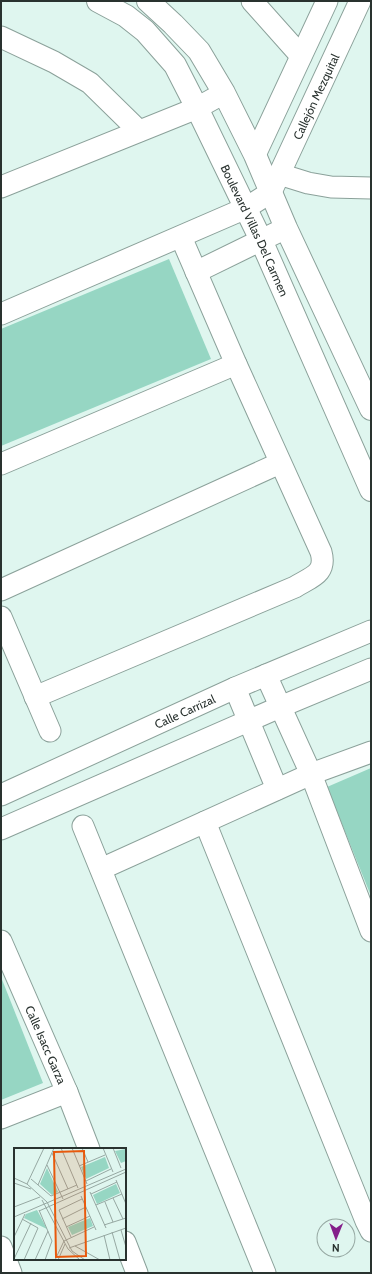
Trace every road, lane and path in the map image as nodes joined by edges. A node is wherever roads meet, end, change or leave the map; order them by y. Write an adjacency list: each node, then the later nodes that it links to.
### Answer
1 (98, 1): 9 (street, Boulevard Villas Del Carmen)
2 (148, 1): 8 (street)
3 (252, 1): 7 (street)
4 (327, 1): 7 (street)
5 (360, 1): 12 (street, Callejón Mezquital)
6 (1, 37): 10 (street)
7 (301, 56): 11 (street)
8 (224, 93): 9 (street); 11 (street)
9 (197, 108): 10 (street); 15 (street, Boulevard Villas Del Carmen)
10 (139, 131): 13 (street)
11 (255, 155): 12 (street)
12 (275, 183): 14 (street); 15 (street); 16 (street)
13 (1, 188)
14 (371, 188)
15 (246, 208): 17 (street); 18 (street, Boulevard Villas Del Carmen)
16 (286, 228): 18 (street); 22 (street)
17 (181, 237): 19 (street); 20 (street)
18 (262, 240): 19 (street); 25 (street, Boulevard Villas Del Carmen)
19 (196, 272): 21 (street)
20 (1, 314)
21 (236, 364): 23 (street); 24 (street)
22 (371, 409)
23 (280, 463): 26 (street); 32 (street)
24 (1, 464)
25 (371, 490)
26 (1, 590)
27 (1, 617): 32 (street)
28 (371, 631): 30 (street, Calle Carrizal)
29 (371, 670): 33 (street)
30 (266, 675): 31 (street, Calle Carrizal); 33 (street)
31 (235, 688): 34 (street); 39 (street, Calle Carrizal)
32 (36, 697): 35 (street)
33 (280, 707): 34 (street); 37 (street)
34 (248, 721): 38 (street); 42 (street)
35 (50, 731)
36 (371, 752): 37 (street)
37 (311, 774): 38 (street); 44 (street)
38 (277, 789): 40 (street)
39 (1, 795)
40 (205, 822): 43 (street); 49 (street)
41 (83, 826): 43 (street)
42 (1, 829)
43 (101, 869): 54 (street)
44 (371, 931)
45 (1, 941): 46 (street, Calle Isacc Garza)
46 (67, 1092): 47 (street); 48 (street, Calle Isacc Garza)
47 (1, 1118)
48 (89, 1148)
49 (371, 1231)
50 (126, 1245): 53 (street)
51 (1, 1247): 52 (street)
52 (11, 1273)
53 (137, 1273)
54 (265, 1273)

